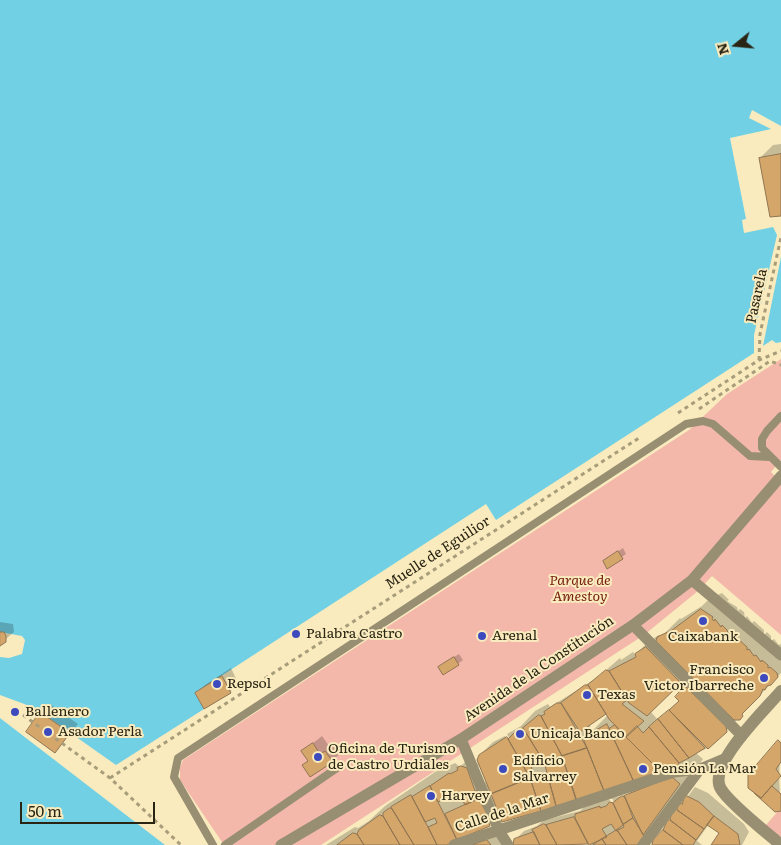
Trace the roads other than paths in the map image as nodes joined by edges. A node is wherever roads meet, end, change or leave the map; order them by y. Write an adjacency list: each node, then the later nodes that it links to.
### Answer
1 (781, 416): 2 (lane)
2 (769, 457): 3 (lane); 16 (lane)
3 (781, 467)
4 (781, 476): 5 (street, Avenida de la Constitución)
5 (692, 580): 6 (street, Avenida de la Constitución); 7 (street)
6 (633, 625): 9 (street); 10 (street, Avenida de la Constitución)
7 (781, 655)
8 (781, 691): 9 (street)
9 (742, 736): 11 (street)
10 (461, 739): 14 (street); 18 (street, Avenida de la Constitución)
11 (724, 759): 13 (street); 15 (street)
12 (337, 768): 17 (lane)
13 (700, 769): 14 (street, Calle de la Mar); 21 (street)
14 (499, 831): 19 (street, Calle de la Mar); 20 (street)
15 (772, 842)
16 (213, 845)
17 (225, 845)
18 (281, 845)
19 (454, 845)
20 (508, 845)
21 (643, 845)

